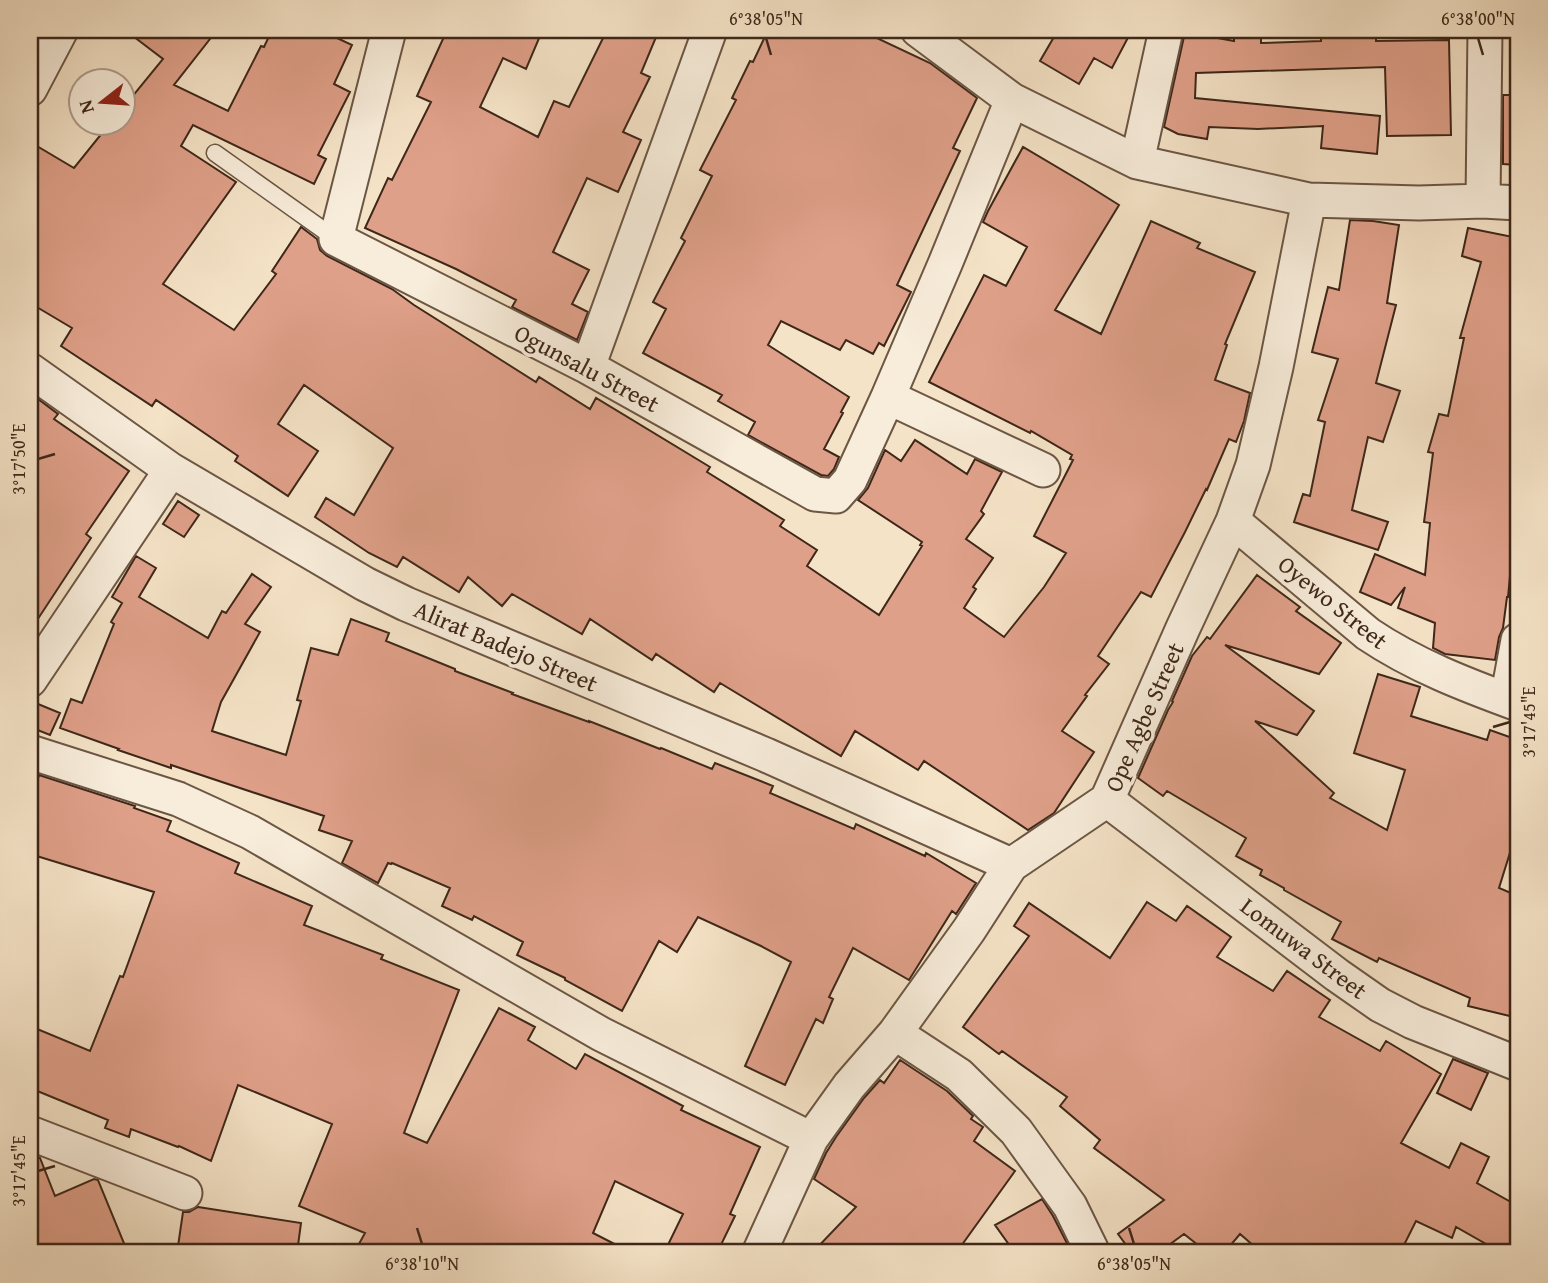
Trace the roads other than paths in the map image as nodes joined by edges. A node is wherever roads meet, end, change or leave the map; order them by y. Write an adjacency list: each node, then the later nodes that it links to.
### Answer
1 (61, 30): 7 (street)
2 (389, 30): 14 (street)
3 (710, 30): 15 (street)
4 (918, 30): 8 (street)
5 (1166, 30): 10 (street)
6 (1485, 30): 12 (street)
7 (30, 89)
8 (1012, 100): 10 (street); 17 (street)
9 (215, 153): 14 (lane)
10 (1136, 162): 11 (street)
11 (1309, 200): 12 (street); 20 (street, Ope Agbe Street)
12 (1483, 201): 13 (street)
13 (1518, 203)
14 (336, 239): 15 (street, Ogunsalu Street)
15 (588, 367): 17 (street, Ogunsalu Street)
16 (30, 370): 18 (street, Alirat Badejo Street)
17 (888, 397): 19 (street)
18 (172, 470): 22 (street); 26 (street, Alirat Badejo Street)
19 (1044, 470)
20 (1233, 521): 23 (street, Oyewo Street); 25 (street, Ope Agbe Street)
21 (1518, 640): 23 (street)
22 (30, 680)
23 (1512, 702)
24 (30, 752): 30 (street)
25 (1107, 800): 26 (street, Ope Agbe Street); 28 (street, Lomuwa Street)
26 (1012, 865): 27 (street, Ope Agbe Street)
27 (895, 1033): 30 (street, Ope Agbe Street); 33 (street)
28 (1518, 1064)
29 (30, 1133): 31 (street)
30 (811, 1139): 32 (street, Ope Agbe Street)
31 (185, 1194)
32 (759, 1253)
33 (1093, 1253)

